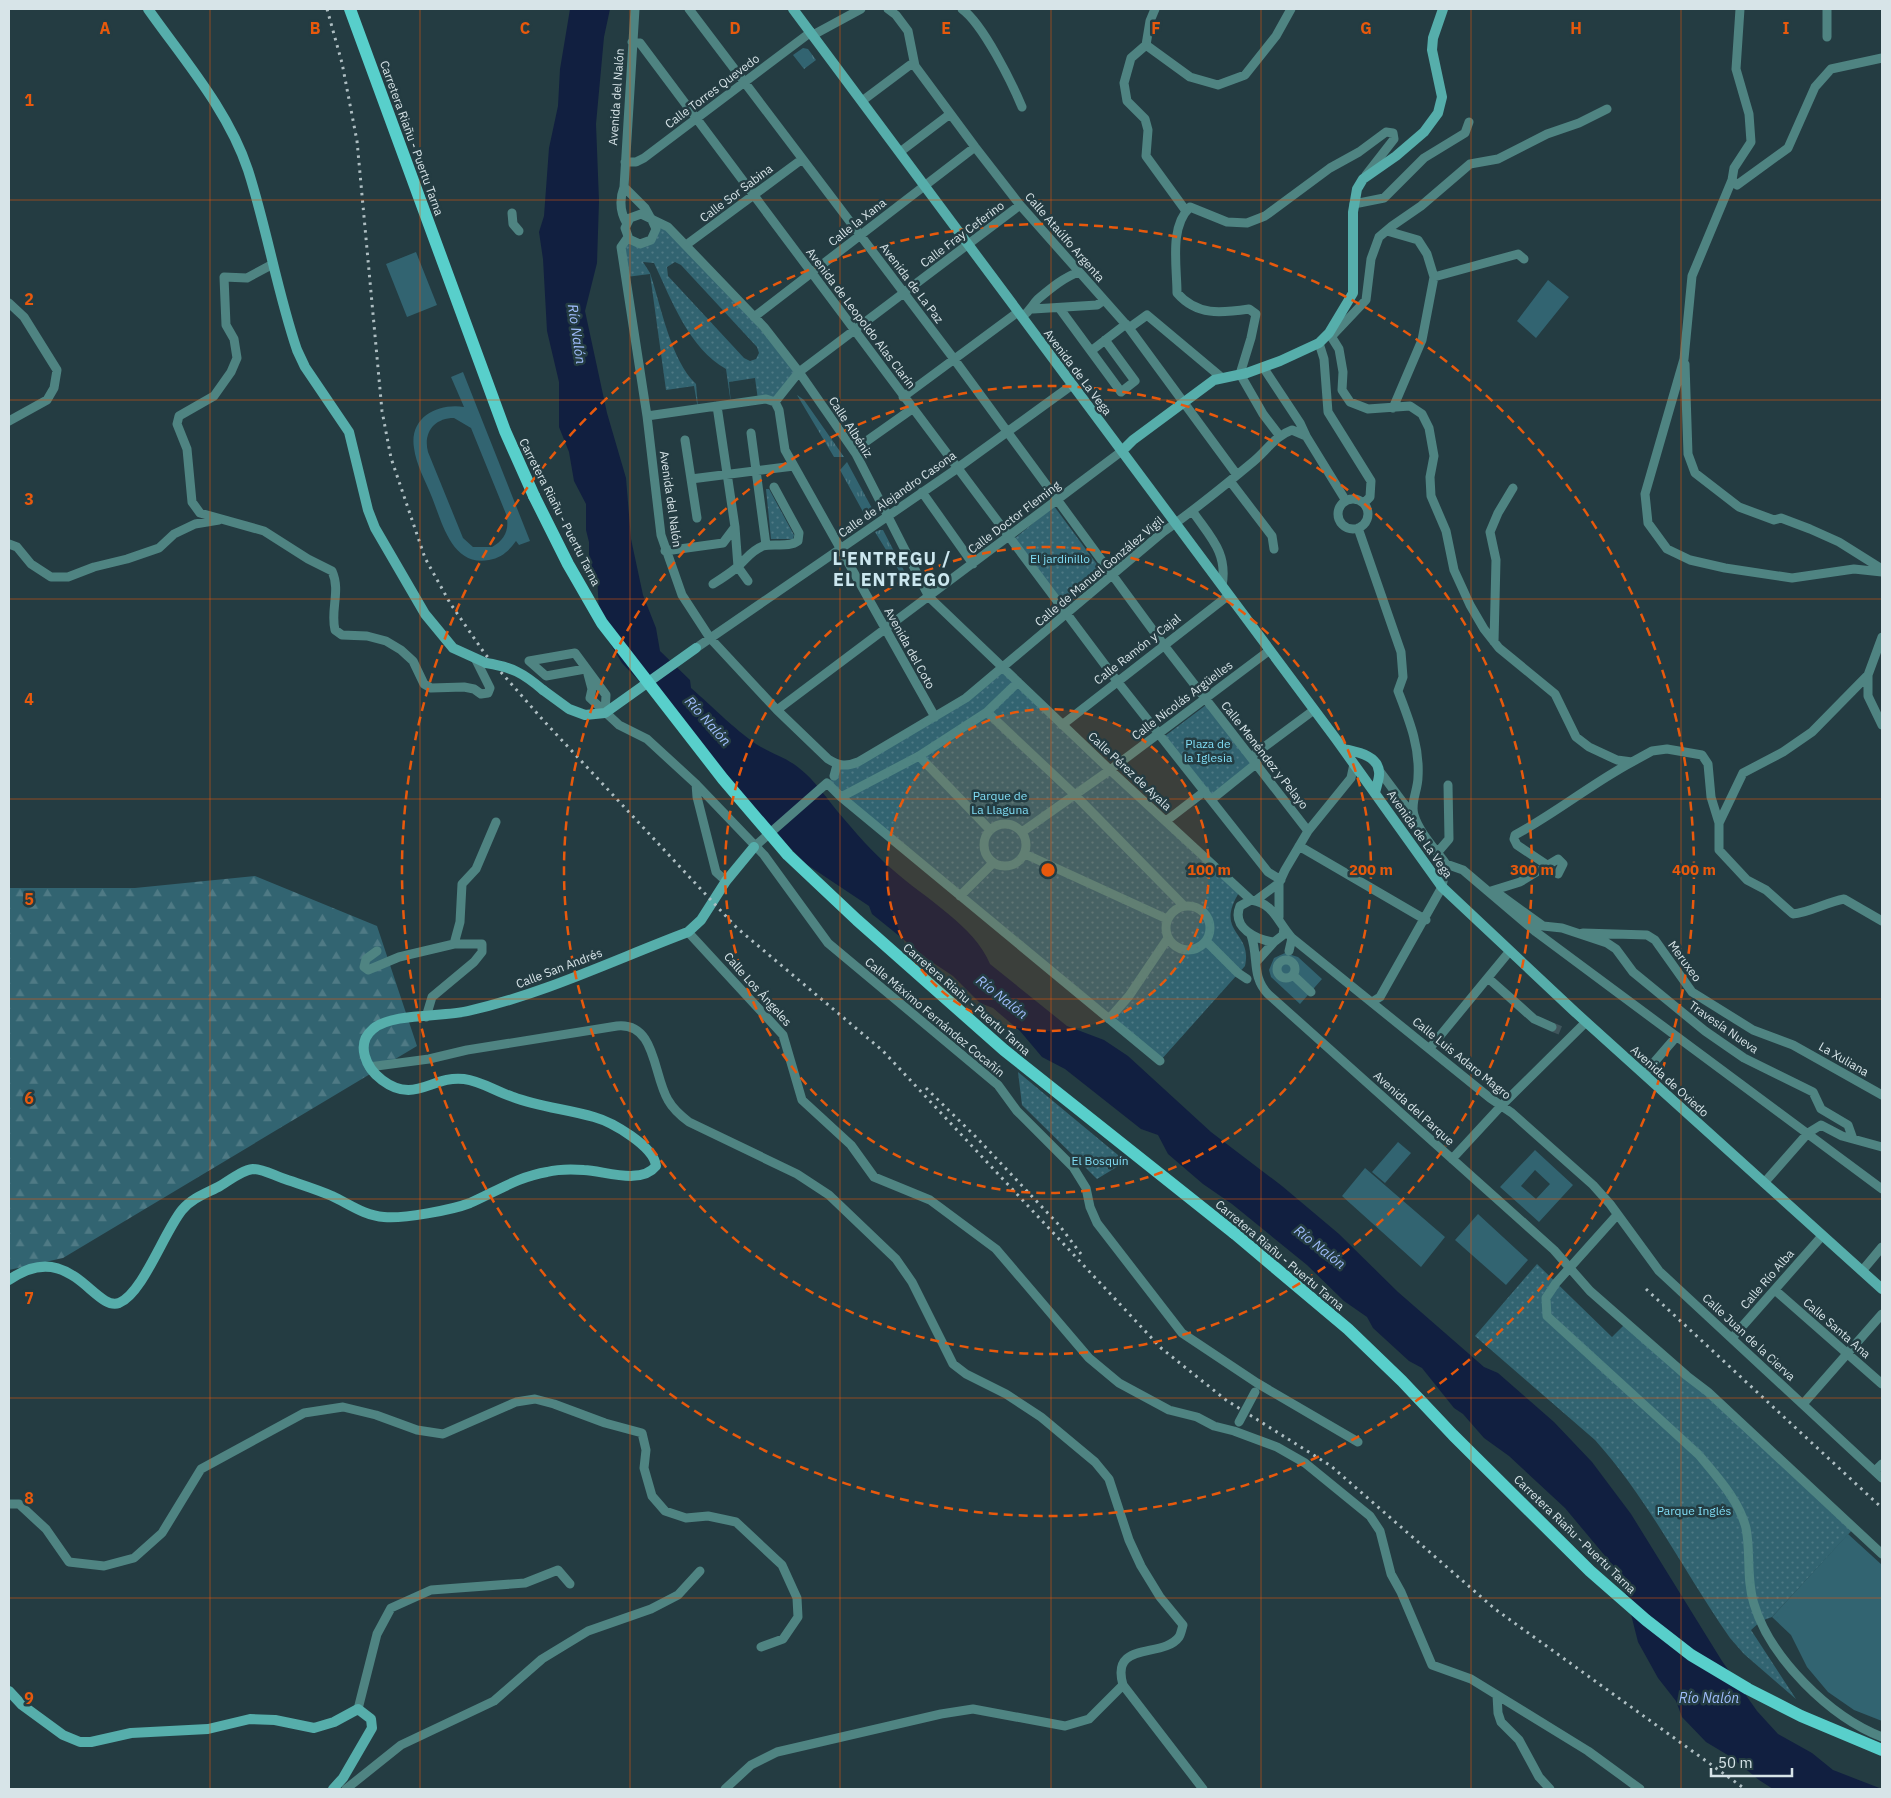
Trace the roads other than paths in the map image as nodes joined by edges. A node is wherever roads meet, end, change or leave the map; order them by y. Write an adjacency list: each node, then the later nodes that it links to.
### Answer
1 (148, 9): 49 (street)
2 (350, 9): 256 (main road, Carretera Riañu - Puertu Tarna, bridge)
3 (635, 9): 16 (street, Avenida del Nalón)
4 (689, 9): 20 (street, Avenida de La Paz)
5 (793, 9): 14 (street, Avenida de La Vega)
6 (861, 9): 14 (street, Calle Torres Quevedo)
7 (888, 9): 19 (street, Calle Ataúlfo Argenta)
8 (962, 9): 22 (street)
9 (1155, 9): 17 (street)
10 (1291, 9): 17 (street)
11 (1443, 9): 31 (street)
12 (1740, 9): 32 (street)
13 (1827, 9): 15 (street)
14 (812, 34): 20 (street, Calle Torres Quevedo); 21 (street, Avenida de La Vega)
15 (1827, 37)
16 (632, 42): 25 (street, Avenida de Leopoldo Alas Clarín); 30 (street, Avenida del Nalón)
17 (1146, 45): 38 (street)
18 (1882, 58): 32 (street)
19 (915, 66): 21 (street); 24 (street, Calle Ataúlfo Argenta)
20 (744, 83): 25 (street, Calle Torres Quevedo); 29 (street, Avenida de La Paz)
21 (862, 101): 28 (street, Avenida de La Vega)
22 (1022, 108)
23 (1608, 109): 43 (street)
24 (950, 114): 27 (street, Calle Ataúlfo Argenta); 28 (street)
25 (696, 118): 30 (street, Calle Torres Quevedo); 35 (street, Avenida de Leopoldo Alas Clarín)
26 (1469, 122): 36 (street)
27 (974, 147): 33 (street, Calle la Xana); 37 (street, Calle Ataúlfo Argenta)
28 (900, 152): 33 (street, Avenida de La Vega)
29 (801, 160): 35 (street, Calle Sor Sabina); 44 (street, Avenida de La Paz)
30 (625, 162): 34 (street, Avenida del Nalón)
31 (1363, 179): 36 (street); 38 (street)
32 (1732, 180): 66 (street)
33 (925, 185): 44 (street, Calle la Xana); 47 (street, Avenida de La Vega)
34 (624, 187): 40 (street); 41 (street, Avenida del Nalón)
35 (754, 195): 46 (street, Calle Sor Sabina); 51 (street, Avenida de Leopoldo Alas Clarín)
36 (1354, 204): 62 (street)
37 (1020, 205): 47 (street, Calle Fray Ceferino); 50 (street, Calle Ataúlfo Argenta)
38 (1186, 211): 70 (street)
39 (512, 213): 42 (street)
40 (651, 218): 41 (street); 45 (street); 46 (street, Calle Albéniz)
41 (627, 224): 45 (street)
42 (519, 231)
43 (1387, 231): 52 (street); 62 (street)
44 (860, 235): 51 (street, Calle la Xana); 53 (street, Avenida de La Paz)
45 (628, 237): 79 (street, Avenida del Nalón)
46 (686, 245): 59 (street, Calle Albéniz)
47 (969, 245): 53 (street, Calle Fray Ceferino); 58 (street, Avenida de La Vega)
48 (1524, 258): 52 (street)
49 (273, 264): 103 (street); 130 (street)
50 (1079, 272): 54 (street, Calle Ataúlfo Argenta); 56 (street)
51 (811, 273): 59 (street, Calle la Xana); 61 (street, Avenida de Leopoldo Alas Clarín)
52 (1434, 277): 77 (street)
53 (904, 293): 61 (street, Calle Fray Ceferino); 67 (street, Avenida de La Paz)
54 (1104, 300): 57 (street); 60 (street, Calle Ataúlfo Argenta)
55 (9, 303): 80 (street)
56 (1033, 309): 57 (street); 58 (street)
57 (1060, 309): 65 (street)
58 (1020, 314): 67 (street); 72 (street, Avenida de La Vega)
59 (754, 317): 69 (street, Calle Albéniz)
60 (1128, 326): 63 (street); 71 (street); 75 (street, Calle Ataúlfo Argenta)
61 (854, 331): 69 (street, Calle Fray Ceferino); 73 (street, Avenida de Leopoldo Alas Clarín)
62 (1330, 335): 64 (street); 77 (street)
63 (1105, 340): 65 (street); 65 (street)
64 (1319, 343): 68 (street); 99 (street)
65 (1091, 351)
66 (1684, 354): 115 (street); 115 (street)
67 (954, 359): 73 (street); 81 (street, Avenida de La Paz)
68 (1263, 367): 70 (street); 84 (street)
69 (799, 372): 74 (street, Calle Fray Ceferino); 86 (street, Calle Albéniz)
70 (1240, 374): 71 (street); 83 (street)
71 (1221, 377): 75 (street)
72 (1072, 385): 81 (street, Calle de Alejandro Casona); 87 (street, Avenida de La Vega)
73 (903, 397): 78 (street, Avenida de Leopoldo Alas Clarín)
74 (775, 402): 76 (street); 88 (street, Avenida del Coto)
75 (1183, 403): 87 (street); 92 (street, Calle Ataúlfo Argenta)
76 (717, 406): 79 (street); 91 (street)
77 (1393, 408): 126 (street)
78 (912, 409): 86 (street); 89 (street, Avenida de Leopoldo Alas Clarín)
79 (647, 416): 112 (street, Avenida del Nalón)
80 (9, 421)
81 (1006, 432): 89 (street, Calle de Alejandro Casona); 97 (street, Avenida de La Paz)
82 (751, 433): 90 (street)
83 (1279, 435): 84 (street); 92 (street, Calle de Manuel González Vigil)
84 (1306, 436): 98 (street)
85 (685, 440): 93 (street)
86 (854, 450): 101 (street, Calle Albéniz)
87 (1122, 451): 97 (street, Calle Doctor Fleming); 104 (street, Avenida de La Vega)
88 (794, 466): 90 (street); 110 (street, Avenida del Coto)
89 (958, 468): 96 (street, Calle de Alejandro Casona); 107 (street, Avenida de Leopoldo Alas Clarín)
90 (756, 471): 91 (street); 109 (street)
91 (727, 474): 93 (street); 105 (street)
92 (1234, 478): 100 (street, Calle de Manuel González Vigil); 111 (street, Calle Ataúlfo Argenta)
93 (691, 479): 102 (street)
94 (774, 487): 109 (street)
95 (1513, 488): 126 (street)
96 (922, 492): 101 (street, Calle de Alejandro Casona); 113 (street)
97 (1057, 501): 107 (street, Calle Doctor Fleming); 116 (street, Avenida de La Paz)
98 (1346, 501): 99 (street); 106 (street)
99 (1364, 504): 106 (street)
100 (1193, 512): 104 (street, Calle de Manuel González Vigil); 119 (street)
101 (887, 515): 110 (street, Calle de Alejandro Casona); 121 (street, Calle Albéniz)
102 (697, 518)
103 (219, 520): 108 (street); 130 (street)
104 (1175, 524): 116 (street, Calle de Manuel González Vigil); 119 (street, Avenida de La Vega)
105 (735, 527): 112 (street); 114 (street)
106 (1358, 528): 162 (street)
107 (1010, 536): 113 (street, Calle Doctor Fleming); 122 (street, Avenida de Leopoldo Alas Clarín)
108 (9, 544)
109 (766, 545): 114 (street)
110 (840, 548): 123 (street, Avenida del Coto); 125 (street, Calle de Alejandro Casona)
111 (1274, 550)
112 (665, 551): 125 (street, Avenida del Nalón)
113 (973, 564): 121 (street, Calle Doctor Fleming)
114 (738, 567): 117 (street); 118 (street)
115 (1882, 571)
116 (1112, 575): 122 (street, Calle de Manuel González Vigil); 127 (street, Calle Menéndez y Pelayo)
117 (748, 581)
118 (713, 584)
119 (1222, 586): 120 (street, Avenida de La Vega)
120 (1229, 595): 127 (street, Calle Ramón y Cajal); 129 (street, Avenida de La Vega)
121 (929, 597): 123 (street, Calle Doctor Fleming); 131 (street, Calle Albéniz)
122 (1066, 614): 131 (street, Calle de Manuel González Vigil); 134 (street, Avenida de Leopoldo Alas Clarín)
123 (886, 629): 137 (street, Calle Doctor Fleming); 141 (street, Avenida del Coto)
124 (1882, 637): 133 (street)
125 (710, 638): 128 (street, Calle de Alejandro Casona); 137 (street, Avenida del Nalón)
126 (1494, 642): 149 (street)
127 (1163, 644): 134 (street, Calle Ramón y Cajal); 136 (street, Calle Menéndez y Pelayo)
128 (696, 648): 140 (street)
129 (1270, 650): 136 (street, Calle Nicolás Argüelles); 138 (street, Avenida de La Vega)
130 (481, 662): 140 (street, bridge)
131 (1003, 668): 135 (street, Calle Pérez de Ayala); 141 (street, Calle de Manuel González Vigil)
132 (587, 671): 132 (street); 140 (street); 140 (street, Calle Máximo Fernández Cocañín)
133 (1868, 675): 143 (street); 165 (street)
134 (1117, 681): 142 (street, Calle Ramón y Cajal); 144 (street, Avenida de Leopoldo Alas Clarín)
135 (1018, 682): 139 (street); 142 (street, Calle Pérez de Ayala)
136 (1206, 698): 144 (street, Calle Nicolás Argüelles); 148 (street, Calle Menéndez y Pelayo)
137 (777, 710): 151 (street, Avenida del Nalón)
138 (1314, 710): 145 (street, Avenida de La Vega); 148 (street)
139 (987, 712): 147 (street); 159 (street)
140 (605, 713): 155 (street, Calle Máximo Fernández Cocañín)
141 (935, 718): 151 (street, Calle de Manuel González Vigil)
142 (1062, 725): 153 (street, Calle Pérez de Ayala)
143 (1882, 725)
144 (1159, 733): 153 (street, Calle Nicolás Argüelles); 157 (street, Avenida de Leopoldo Alas Clarín)
145 (1344, 750): 146 (street); 150 (street, Avenida de La Vega)
146 (1365, 754): 150 (street); 152 (street)
147 (919, 756): 160 (street); 166 (street)
148 (1254, 759): 161 (street); 167 (street, Calle Menéndez y Pelayo)
149 (1632, 762): 165 (street); 175 (street)
150 (1354, 764): 158 (street, Avenida de La Vega); 167 (street)
151 (838, 765): 154 (street)
152 (1378, 769): 158 (street, Avenida de La Vega); 162 (street)
153 (1110, 770): 159 (street); 163 (street, Calle Pérez de Ayala)
154 (834, 776)
155 (696, 784): 169 (street, Calle Máximo Fernández Cocañín); 177 (street)
156 (1448, 786): 171 (street)
157 (1204, 791): 161 (street, Avenida de Leopoldo Alas Clarín); 163 (street)
158 (1375, 793): 179 (street, Avenida de La Vega)
159 (1074, 794): 168 (street); 184 (street)
160 (841, 797): 169 (street); 182 (street)
161 (1211, 800): 178 (street, Avenida de Leopoldo Alas Clarín)
162 (1415, 818): 171 (street)
163 (1166, 821): 181 (street, Calle Pérez de Ayala)
164 (496, 822): 197 (street)
165 (1719, 823): 189 (street)
166 (990, 830): 168 (street); 173 (street)
167 (1308, 831): 170 (street)
168 (1022, 832): 172 (street)
169 (758, 844): 177 (street, Calle San Andrés); 237 (street, Calle Máximo Fernández Cocañín)
170 (1299, 846): 178 (street); 188 (street)
171 (1437, 853): 174 (street)
172 (1025, 854): 173 (street); 187 (street)
173 (993, 863): 182 (street)
174 (1446, 864): 179 (street); 180 (street)
175 (1547, 866): 176 (street); 180 (street)
176 (1558, 874)
177 (726, 881): 190 (street, Calle San Andrés)
178 (1280, 882): 183 (street); 186 (street)
179 (1443, 888): 188 (street); 200 (street, Avenida de Oviedo)
180 (1490, 891): 192 (street, Travesía Nueva); 211 (street)
181 (1240, 892): 183 (street, Calle Pérez de Ayala); 185 (street)
182 (960, 896): 208 (street)
183 (1253, 901): 185 (street); 186 (street)
184 (1184, 906): 187 (street); 195 (street)
185 (1240, 906): 193 (street)
186 (1279, 918): 191 (street)
187 (1167, 919): 194 (street)
188 (1426, 920): 206 (street)
189 (1882, 921)
190 (688, 932): 207 (street, Calle San Andrés); 240 (street, Calle Los Ángeles)
191 (1286, 934): 196 (street); 199 (street); 206 (street, Calle Luis Adaro Magro)
192 (1578, 934): 212 (street, Meruxeo); 220 (street, Travesía Nueva)
193 (1251, 935): 196 (street); 201 (street, Avenida del Parque)
194 (1168, 938): 195 (street); 208 (street)
195 (1206, 941): 204 (street)
196 (1274, 942): 201 (street)
197 (454, 944): 198 (street); 207 (street)
198 (377, 951)
199 (1289, 951)
200 (1509, 952): 203 (street); 209 (street, Avenida de Oviedo)
201 (1257, 961): 222 (street, Avenida del Parque)
202 (1293, 975): 205 (street)
203 (1488, 978): 210 (street); 213 (street)
204 (1247, 979)
205 (1311, 992)
206 (1372, 1002): 213 (street, Calle Luis Adaro Magro)
207 (426, 1017): 215 (street, Calle San Andrés)
208 (1109, 1019): 214 (street)
209 (1586, 1022): 216 (street, Avenida de Oviedo); 218 (street)
210 (1552, 1027)
211 (1676, 1037): 216 (street); 219 (street)
212 (1793, 1045): 217 (street, La Xuliana)
213 (1430, 1048): 218 (street, Calle Luis Adaro Magro)
214 (1160, 1061)
215 (369, 1067): 231 (street); 249 (street)
216 (1644, 1074): 223 (street, Avenida de Oviedo)
217 (1882, 1095)
218 (1501, 1106): 222 (street); 225 (street, Calle Luis Adaro Magro)
219 (1808, 1133): 220 (street); 223 (street); 224 (street)
220 (1853, 1139): 221 (street)
221 (1882, 1147)
222 (1452, 1159): 229 (street, Avenida del Parque)
223 (1764, 1183): 227 (street, Avenida de Oviedo)
224 (1882, 1190)
225 (1610, 1204): 226 (street, Calle Juan de la Cierva)
226 (1618, 1215): 229 (street); 235 (street, Calle Juan de la Cierva)
227 (1822, 1236): 230 (street, Avenida de Oviedo); 233 (street, Calle Río Alba)
228 (1882, 1247): 230 (street)
229 (1569, 1267): 245 (street, Avenida del Parque); 255 (street)
230 (1862, 1271): 232 (street, Avenida de Oviedo)
231 (9, 1280)
232 (1882, 1289)
233 (1775, 1290): 235 (street, Calle Río Alba); 236 (street, Calle Santa Ana)
234 (1882, 1314): 236 (street)
235 (1732, 1338): 239 (street, Calle Juan de la Cierva)
236 (1848, 1354): 238 (street, Calle Santa Ana); 239 (street)
237 (1257, 1382): 240 (street, bridge); 241 (street, Calle Máximo Fernández Cocañín)
238 (1882, 1384)
239 (1803, 1404): 243 (street, Calle Juan de la Cierva)
240 (1234, 1431): 251 (street)
241 (1358, 1442)
242 (1882, 1464): 243 (street)
243 (1879, 1474)
244 (9, 1504): 248 (street)
245 (1882, 1554)
246 (700, 1571): 258 (street)
247 (570, 1584): 254 (street)
248 (760, 1646)
249 (1123, 1685): 259 (street); 260 (street)
250 (9, 1692): 253 (street)
251 (1497, 1694): 261 (street); 262 (street)
252 (9, 1699): 253 (street)
253 (22, 1705): 254 (street)
254 (358, 1709): 257 (street)
255 (1882, 1737)
256 (1882, 1750)
257 (333, 1789)
258 (346, 1789)
259 (725, 1789)
260 (1203, 1789)
261 (1550, 1789)
262 (1640, 1789)

